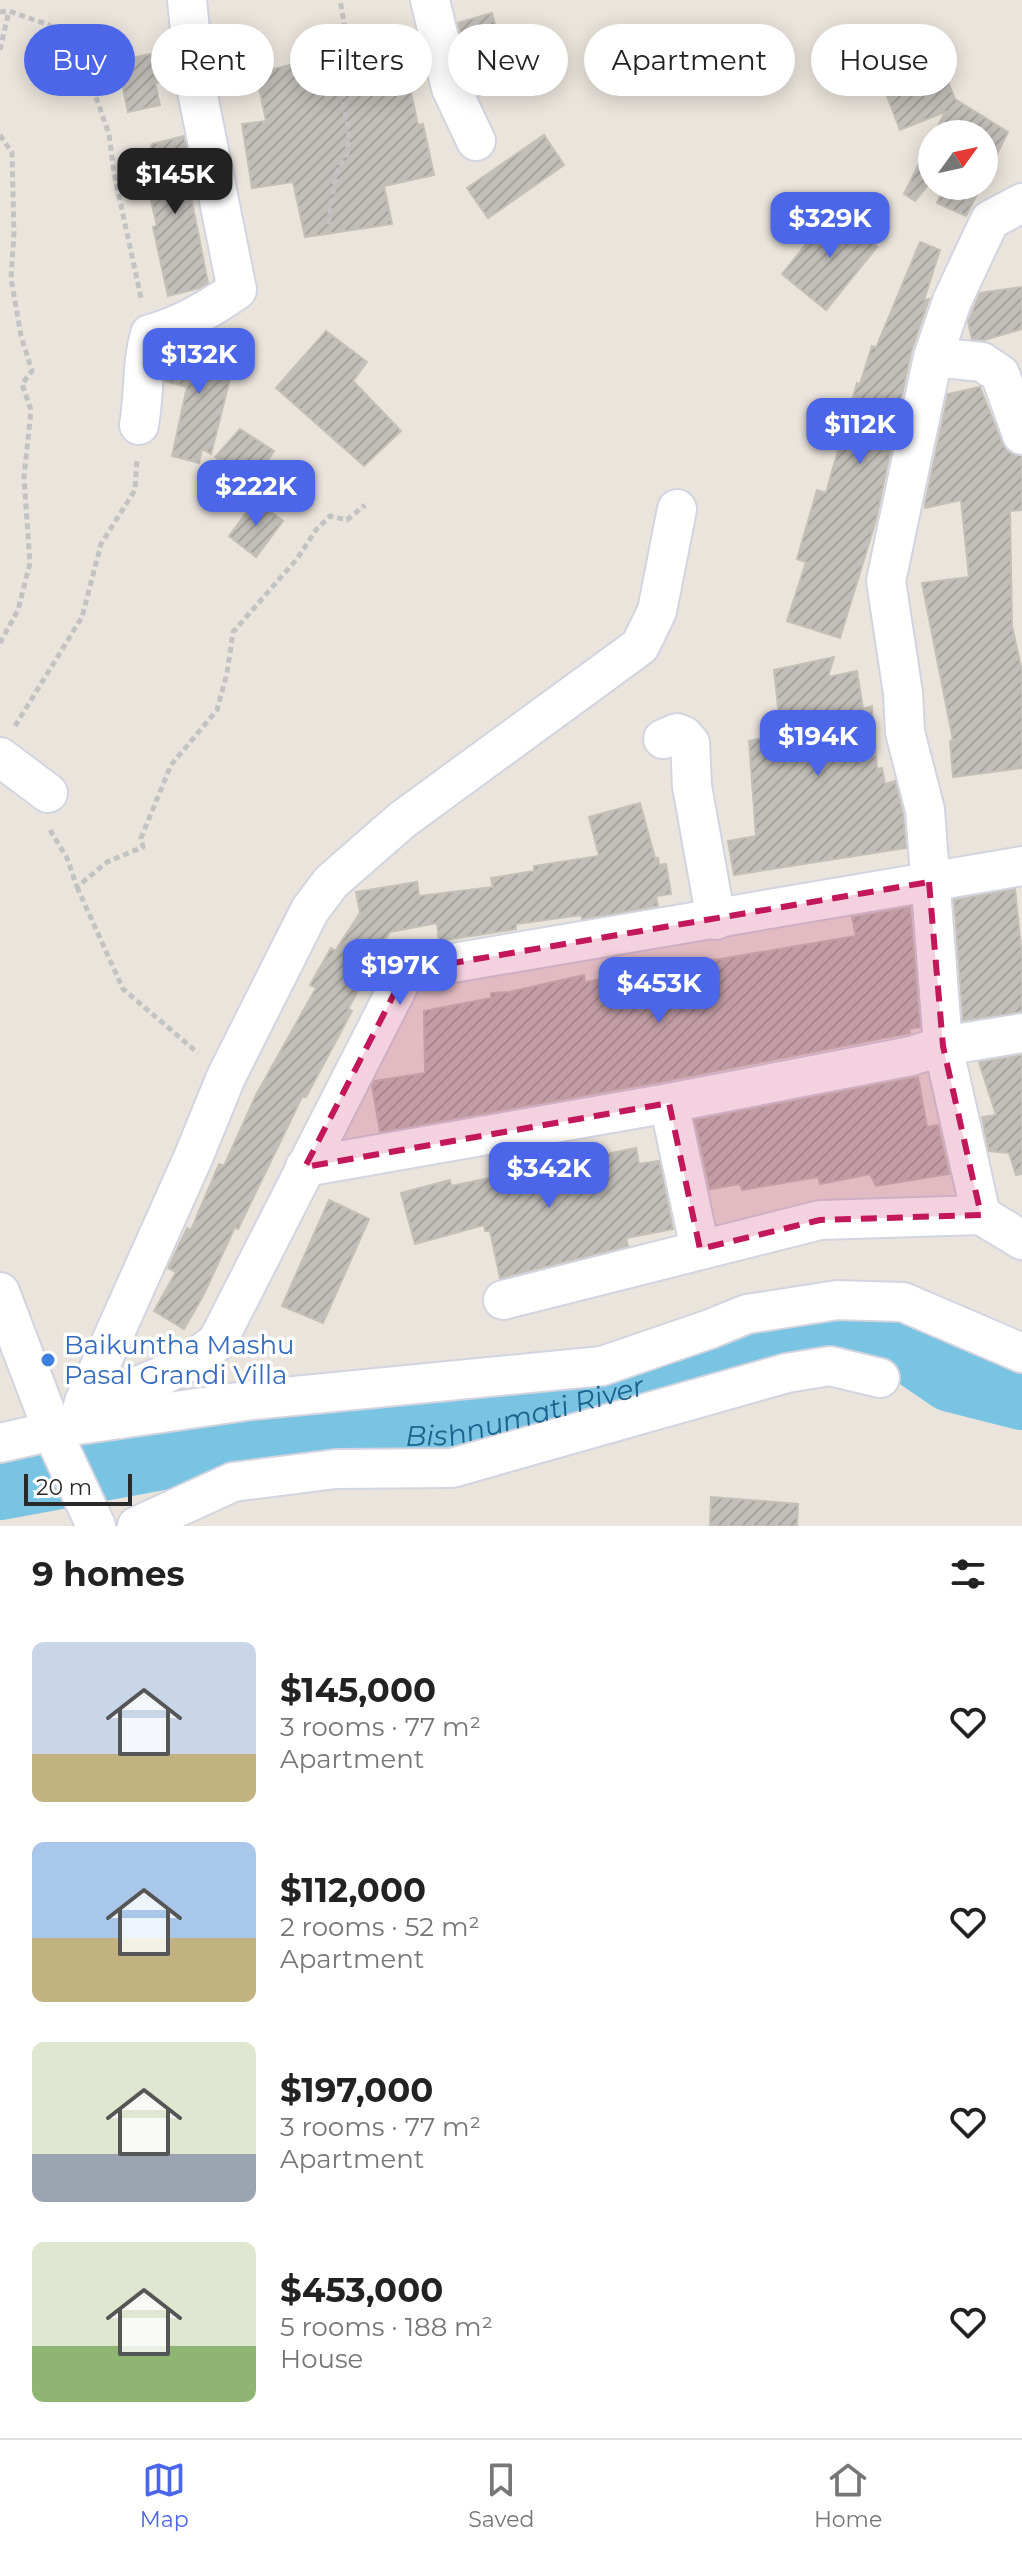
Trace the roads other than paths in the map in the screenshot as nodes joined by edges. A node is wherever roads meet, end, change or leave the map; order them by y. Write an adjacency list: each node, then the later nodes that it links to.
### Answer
1 (187, 0): 6 (street)
2 (430, 0): 3 (street)
3 (476, 141)
4 (1022, 203): 5 (street)
5 (933, 357): 7 (street); 13 (street)
6 (139, 425)
7 (1022, 435)
8 (677, 509): 26 (street)
9 (663, 739): 14 (street)
10 (4, 747): 11 (street)
11 (48, 793)
12 (1022, 866): 13 (street)
13 (929, 882): 14 (street); 16 (street)
14 (716, 920): 18 (street)
15 (1022, 1033): 16 (street)
16 (943, 1046): 17 (street); 19 (street)
17 (669, 1103): 18 (street); 21 (street)
18 (305, 1167): 26 (street)
19 (981, 1215): 20 (street); 21 (street)
20 (1022, 1240)
21 (700, 1249): 23 (street)
22 (0, 1292): 26 (street)
23 (503, 1300)
24 (1022, 1353): 26 (street)
25 (880, 1378): 29 (street)
26 (68, 1425): 27 (street); 28 (street)
27 (0, 1443)
28 (96, 1526)
29 (137, 1526)

